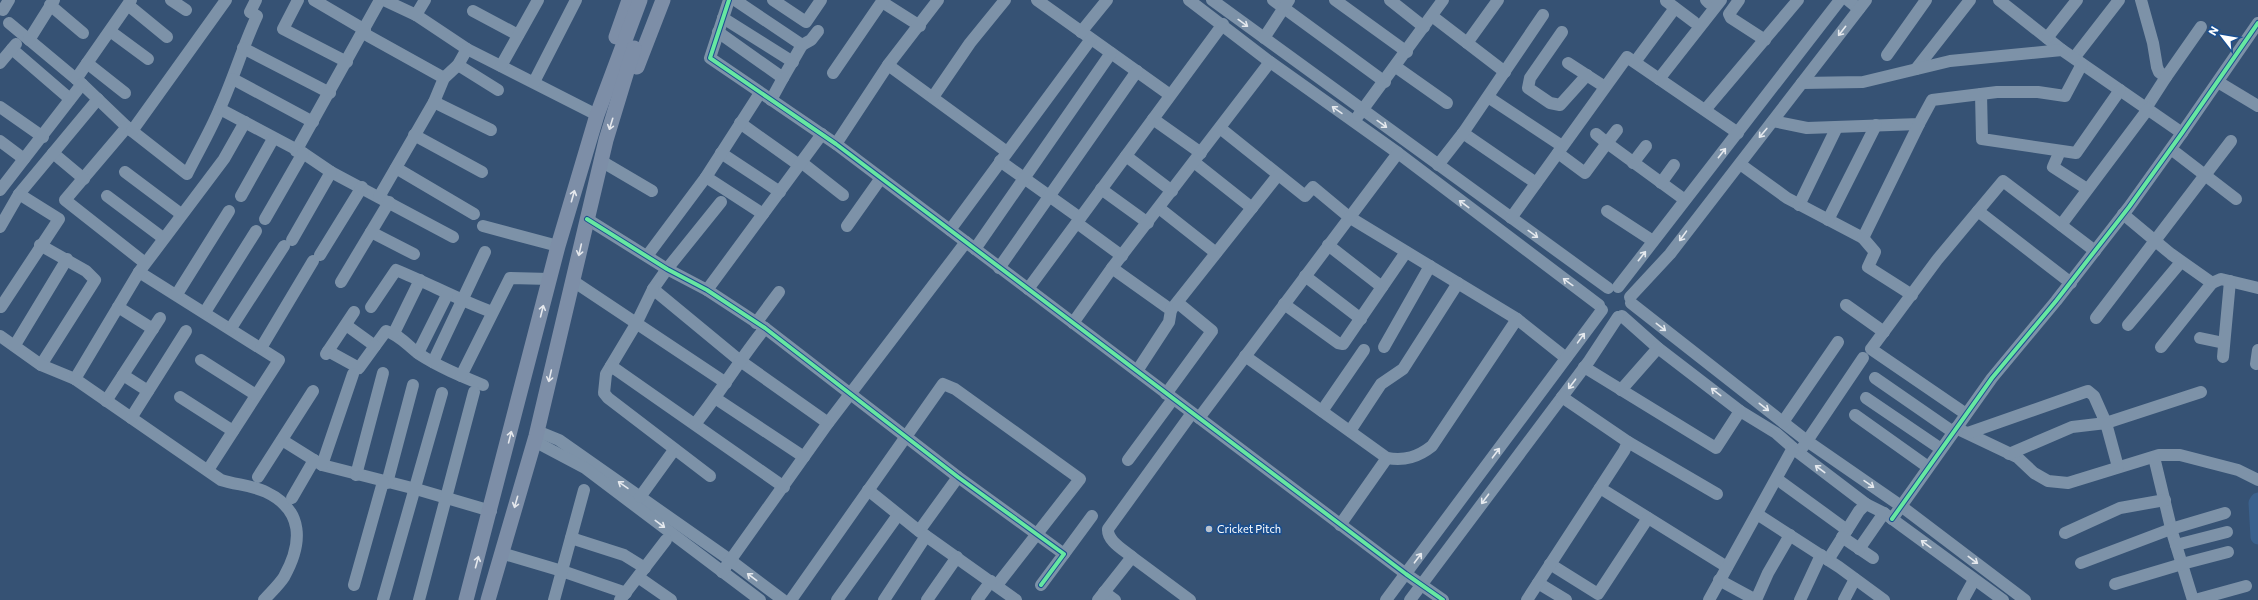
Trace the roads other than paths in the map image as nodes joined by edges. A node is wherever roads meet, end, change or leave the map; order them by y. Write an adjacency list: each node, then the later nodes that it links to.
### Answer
1 (171, 0): 47 (street)
2 (226, 0): 145 (street)
3 (256, 0): 76 (street)
4 (298, 0): 86 (street)
5 (314, 0): 61 (street)
6 (380, 0): 61 (street)
7 (384, 0): 49 (street)
8 (425, 0): 49 (street)
9 (538, 0): 67 (street)
10 (576, 0): 108 (street)
11 (629, 0): 112 (main road)
12 (640, 0): 84 (main road)
13 (651, 0): 84 (main road)
14 (663, 0): 112 (main road)
15 (729, 0): 52 (street)
16 (735, 0): 75 (street)
17 (821, 0): 38 (street)
18 (938, 0): 57 (street)
19 (1005, 0): 121 (street)
20 (1037, 0): 64 (street)
21 (1107, 0): 64 (street)
22 (1189, 0): 56 (street)
23 (1212, 0): 70 (street, one-way to 70)
24 (1273, 0): 44 (street)
25 (1335, 0): 80 (street)
26 (1390, 0): 58 (street)
27 (1498, 0): 74 (street)
28 (1739, 0): 73 (street)
29 (1798, 0): 73 (street)
30 (1840, 0): 148 (street)
31 (1848, 0): 46 (street)
32 (1929, 0): 82 (street)
33 (1970, 0): 97 (street)
34 (1999, 0): 71 (street)
35 (2077, 0): 71 (street)
36 (2119, 0): 85 (street)
37 (2141, 0): 102 (street)
38 (777, 1)
39 (883, 1): 57 (street); 99 (street)
40 (1439, 1): 51 (street)
41 (1712, 1): 106 (street)
42 (52, 3): 66 (street); 69 (street)
43 (130, 3): 60 (street); 68 (street)
44 (1287, 4): 70 (street); 109 (street)
45 (1671, 4): 53 (street); 89 (street)
46 (1863, 4): 111 (street, one-way to 111)
47 (186, 10)
48 (473, 11): 67 (street)
49 (416, 15): 78 (street)
50 (1542, 15): 100 (street)
51 (1432, 16): 58 (street); 74 (street)
52 (723, 18): 63 (street); 87 (street)
53 (1694, 22)
54 (9, 23): 69 (street)
55 (2258, 23): 110 (street)
56 (1223, 24): 88 (street); 120 (street)
57 (920, 26): 94 (street)
58 (1424, 27): 80 (street)
59 (2201, 28): 102 (street)
60 (110, 31): 83 (street); 91 (street)
61 (364, 31): 86 (street); 103 (street)
62 (818, 31): 75 (street)
63 (718, 32): 104 (street); 118 (street)
64 (1081, 32): 72 (street)
65 (1562, 32): 101 (street)
66 (83, 33)
67 (518, 35): 95 (street)
68 (167, 37)
69 (26, 38): 77 (street); 107 (street)
70 (1264, 38): 132 (street)
71 (2048, 38): 79 (street)
72 (1091, 39): 81 (street); 168 (street)
73 (1765, 40): 133 (street)
74 (1467, 43): 100 (street)
75 (802, 45): 87 (street)
76 (243, 48): 105 (street); 117 (street)
77 (12, 49): 90 (street); 123 (street)
78 (467, 49): 93 (street); 95 (street)
79 (2062, 50): 85 (street); 97 (street)
80 (1407, 52): 96 (street)
81 (1111, 53): 98 (street); 186 (street)
82 (1887, 55)
83 (148, 59)
84 (624, 60): 112 (main road)
85 (2078, 61): 115 (street); 119 (street)
86 (347, 62): 117 (street)
87 (793, 62): 104 (street)
88 (1270, 62): 139 (street, one-way to 88); 144 (street)
89 (1635, 62): 106 (street); 113 (street)
90 (0, 63)
91 (87, 63): 107 (street); 116 (street)
92 (1568, 63): 101 (street)
93 (458, 65): 103 (street); 114 (street)
94 (888, 65): 121 (street); 159 (street)
95 (501, 66): 108 (street)
96 (1396, 67): 109 (street); 127 (street)
97 (1916, 69): 111 (street)
98 (1136, 71): 120 (street); 201 (street)
99 (833, 72)
100 (1505, 72): 122 (street)
101 (1587, 75): 113 (street)
102 (2166, 77): 131 (street)
103 (444, 78): 126 (street)
104 (783, 78): 125 (street)
105 (233, 79): 130 (street); 138 (street)
106 (1659, 79): 133 (street)
107 (79, 82): 123 (street); 124 (street)
108 (534, 82): 134 (street)
109 (1385, 82): 132 (street)
110 (2218, 82): 128 (street); 150 (street)
111 (1802, 83): 136 (street)
112 (616, 85): 134 (main road); 172 (main road, one-way to 172)
113 (1605, 87): 162 (street)
114 (498, 90)
115 (2120, 90): 131 (street); 163 (street)
116 (125, 93)
117 (330, 93): 138 (street)
118 (760, 93): 125 (street); 140 (street)
119 (1981, 94): 141 (street); 163 (street)
120 (1170, 95): 135 (street)
121 (933, 97): 168 (street)
122 (1488, 97): 149 (street); 162 (street)
123 (70, 99): 154 (street)
124 (98, 99): 145 (street); 165 (street)
125 (771, 100): 151 (street)
126 (434, 102): 146 (street); 153 (street)
127 (1447, 103)
128 (2258, 106)
129 (0, 107): 154 (street)
130 (220, 109): 137 (street); 145 (street)
131 (2147, 109): 150 (street); 193 (street)
132 (1363, 110): 139 (street); 176 (street, one-way to 176)
133 (1705, 110): 148 (street)
134 (597, 115): 238 (main road, one-way to 134)
135 (1153, 119): 169 (street); 170 (street)
136 (1773, 121): 143 (street); 175 (street, one-way to 175)
137 (245, 122): 155 (street); 212 (street)
138 (313, 122): 164 (street)
139 (1354, 122): 167 (street)
140 (740, 123): 166 (street); 174 (street)
141 (1919, 124): 142 (street); 232 (street)
142 (1876, 126): 143 (street); 221 (street)
143 (1836, 127): 206 (street)
144 (1220, 128): 170 (street); 182 (street)
145 (130, 129): 187 (street)
146 (491, 130)
147 (1617, 130): 158 (street)
148 (1738, 132): 204 (street, one-way to 148)
149 (1463, 133): 176 (street); 188 (street)
150 (2182, 133): 161 (street)
151 (822, 134): 159 (street); 174 (street)
152 (1596, 134): 158 (street)
153 (414, 135): 178 (street); 181 (street)
154 (43, 137): 171 (street)
155 (274, 139): 164 (street); 200 (street)
156 (0, 141): 171 (street)
157 (2231, 141): 183 (street)
158 (1607, 143): 162 (street); 173 (street)
159 (836, 144): 185 (street)
160 (1646, 146): 173 (street)
161 (2171, 149): 183 (street); 215 (street)
162 (1560, 150): 188 (street)
163 (2060, 151): 193 (street)
164 (300, 152): 180 (street); 218 (street)
165 (53, 153): 187 (street); 197 (street)
166 (721, 153): 184 (street); 196 (street)
167 (1398, 153): 216 (street); 281 (street, one-way to 167)
168 (1004, 156): 186 (street); 227 (street)
169 (1126, 156): 192 (street); 194 (street)
170 (1197, 157): 194 (street); 208 (street)
171 (24, 159): 190 (street)
172 (601, 161): 195 (street); 219 (main road)
173 (1633, 163): 189 (street)
174 (800, 164): 196 (street); 198 (street)
175 (1740, 164): 206 (street); 273 (street, one-way to 273)
176 (1438, 165): 217 (street)
177 (1674, 165): 189 (street)
178 (396, 168): 202 (street); 213 (street)
179 (125, 172): 212 (street)
180 (331, 172): 191 (street); 296 (street)
181 (482, 172)
182 (1278, 175): 208 (street); 216 (street)
183 (2204, 176): 203 (street); 233 (street)
184 (706, 177): 214 (street); 245 (street)
185 (882, 178): 224 (street); 227 (street)
186 (1024, 178): 201 (street); 239 (street)
187 (84, 179): 250 (street)
188 (1536, 182): 217 (street)
189 (1661, 183): 204 (street)
190 (1, 185)
191 (362, 187): 202 (street); 308 (street)
192 (1101, 189): 220 (street); 222 (street)
193 (2087, 189): 225 (street)
194 (1172, 190): 207 (street)
195 (652, 191)
196 (780, 192): 214 (street)
197 (19, 194): 226 (street); 236 (street)
198 (843, 195)
199 (107, 196): 231 (street)
200 (241, 196)
201 (1050, 197): 220 (street); 251 (street)
202 (384, 199): 229 (street); 230 (street)
203 (2236, 199)
204 (1685, 200): 234 (street)
205 (721, 202): 253 (street)
206 (1799, 205): 221 (street)
207 (1159, 208): 222 (street); 243 (street)
208 (1252, 208): 243 (street)
209 (229, 211): 270 (street)
210 (1607, 211): 234 (street)
211 (1978, 211): 225 (street); 261 (street); 272 (street)
212 (181, 214): 231 (street)
213 (474, 214)
214 (763, 214): 268 (street)
215 (2123, 214): 233 (street); 240 (street)
216 (1349, 218): 237 (street); 242 (street)
217 (1511, 218): 264 (street, one-way to 264)
218 (265, 219)
219 (587, 219): 245 (street); 257 (main road, one-way to 257)
220 (1079, 220): 246 (street); 267 (street)
221 (1828, 220): 232 (street)
222 (1148, 223): 246 (street)
223 (483, 226): 238 (street)
224 (847, 226)
225 (2061, 226): 240 (street)
226 (0, 227)
227 (950, 230): 235 (street)
228 (256, 231): 282 (street)
229 (371, 232): 244 (street); 259 (street)
230 (453, 237)
231 (163, 238): 250 (street)
232 (1863, 238): 272 (street)
233 (2154, 240): 248 (street); 287 (street)
234 (1653, 241): 264 (street, one-way to 234)
235 (966, 242): 239 (street); 339 (street)
236 (40, 245): 247 (street); 277 (street)
237 (1328, 245): 254 (street); 263 (street)
238 (558, 246): 255 (main road)
239 (975, 249): 251 (street)
240 (2095, 251): 261 (street)
241 (485, 252): 274 (street)
242 (1406, 252): 249 (street); 263 (street)
243 (1216, 253): 280 (street)
244 (414, 254)
245 (647, 256): 253 (street)
246 (1122, 256): 252 (street)
247 (67, 259): 304 (street); 321 (street)
248 (2181, 262): 262 (street); 294 (street)
249 (1430, 266): 260 (street); 306 (street)
250 (142, 268): 270 (street); 278 (street)
251 (999, 268): 267 (street)
252 (1112, 268): 280 (street); 290 (street)
253 (667, 269): 266 (street); 268 (street)
254 (1305, 276): 275 (street); 288 (street)
255 (550, 279): 284 (street); 396 (main road, one-way to 255)
256 (420, 280): 271 (street); 279 (street); 299 (street)
257 (573, 281): 291 (street); 360 (main road, one-way to 360)
258 (2230, 281): 262 (street); 265 (street); 303 (street)
259 (342, 282)
260 (1458, 283): 289 (street); 358 (street)
261 (2070, 283): 348 (street)
262 (2212, 283): 307 (street)
263 (1382, 287): 288 (street)
264 (1613, 287): 273 (street); 281 (street)
265 (2258, 288)
266 (654, 289): 291 (street); 318 (street)
267 (1028, 289): 290 (street)
268 (707, 290): 293 (street)
269 (779, 292): 293 (street)
270 (177, 294): 282 (street)
271 (447, 295): 274 (street); 312 (street)
272 (1912, 295): 298 (street)
273 (1630, 300): 285 (street); 352 (street, one-way to 352)
274 (461, 301): 284 (street); 319 (street)
275 (1284, 304): 288 (street); 313 (street)
276 (1846, 305): 298 (street)
277 (1, 307)
278 (118, 307): 295 (street); 330 (street)
279 (371, 307)
280 (1174, 307): 324 (street); 340 (street)
281 (1601, 307): 285 (street); 315 (street, one-way to 281)
282 (205, 312): 296 (street)
283 (354, 312): 292 (street)
284 (492, 312): 328 (street)
285 (1620, 317): 309 (street); 323 (street)
286 (160, 318): 295 (street)
287 (2096, 318)
288 (1361, 319)
289 (1517, 319): 315 (street); 371 (street)
290 (1073, 323): 324 (street)
291 (636, 324): 322 (street); 331 (street)
292 (346, 325): 305 (street); 305 (street)
293 (761, 325): 318 (street); 339 (street)
294 (2128, 325)
295 (153, 328): 327 (street)
296 (231, 328): 308 (street)
297 (186, 331): 334 (street)
298 (1884, 332): 348 (street)
299 (394, 333): 305 (street); 312 (street)
300 (0, 336): 304 (street)
301 (2200, 338): 303 (street)
302 (1838, 342): 352 (street)
303 (2224, 344): 314 (street)
304 (15, 345): 321 (street)
305 (375, 346)
306 (1384, 347)
307 (2161, 347)
308 (261, 348): 338 (street)
309 (1658, 348): 333 (street); 347 (street, one-way to 309)
310 (1364, 350): 346 (street)
311 (2258, 350): 320 (street)
312 (418, 353): 319 (street)
313 (1246, 356): 346 (street); 350 (street)
314 (2223, 356)
315 (1566, 358): 430 (street, one-way to 315)
316 (1863, 358): 363 (street)
317 (201, 360): 338 (street)
318 (739, 360): 331 (street); 353 (street)
319 (433, 362): 328 (street)
320 (2256, 364)
321 (41, 365): 330 (street)
322 (611, 366): 355 (street); 366 (street)
323 (1584, 367): 333 (street); 342 (street, one-way to 342)
324 (1137, 371): 340 (street)
325 (383, 372): 377 (street)
326 (353, 374): 373 (street)
327 (123, 375): 334 (street); 345 (street)
328 (461, 376): 392 (street)
329 (1875, 378): 356 (street)
330 (75, 379): 345 (street)
331 (726, 383): 343 (street)
332 (413, 385): 383 (street)
333 (1621, 390): 347 (street)
334 (148, 391): 351 (street)
335 (313, 391): 362 (street)
336 (2201, 392): 354 (street)
337 (442, 393): 386 (street)
338 (256, 394): 357 (street)
339 (851, 394): 353 (street); 361 (street)
340 (1170, 396): 350 (street); 372 (street)
341 (180, 397): 357 (street)
342 (1562, 397): 364 (street); 439 (street, one-way to 439)
343 (716, 398): 355 (street); 370 (street)
344 (1866, 398): 365 (street)
345 (106, 401): 351 (street)
346 (1322, 411): 358 (street)
347 (1740, 411): 367 (street)
348 (1966, 414): 356 (street)
349 (1855, 415): 374 (street)
350 (1195, 416): 403 (street); 419 (street)
351 (131, 418): 376 (street)
352 (1783, 422): 363 (street)
353 (828, 423): 370 (street)
354 (2106, 423): 359 (street); 368 (street); 375 (street)
355 (695, 424): 384 (street)
356 (1954, 430): 359 (street); 365 (street)
357 (233, 431): 376 (street)
358 (1350, 431): 371 (street)
359 (1968, 433): 368 (street)
360 (536, 436): 390 (street, one-way to 360); 416 (main road, one-way to 416); 428 (street, one-way to 428)
361 (906, 436): 380 (street); 388 (street); 409 (street)
362 (282, 440): 373 (street); 379 (street)
363 (1808, 441): 367 (street); 395 (street, one-way to 395)
364 (1628, 442): 385 (street); 389 (street)
365 (1940, 449): 374 (street)
366 (674, 450): 378 (street); 390 (street)
367 (1796, 451): 382 (street); 394 (street, one-way to 367)
368 (2009, 454): 375 (street)
369 (2154, 456): 375 (street); 381 (street); 393 (street)
370 (804, 457): 384 (street)
371 (1387, 458): 403 (street)
372 (1128, 460)
373 (318, 463): 377 (street); 391 (street)
374 (1928, 467): 395 (street)
375 (2118, 467)
376 (208, 470): 444 (street)
377 (356, 475): 383 (street)
378 (710, 476)
379 (258, 477)
380 (958, 477): 407 (street); 409 (street)
381 (2255, 478)
382 (1777, 479): 398 (street); 408 (street)
383 (385, 482): 386 (street); 437 (street)
384 (784, 487): 422 (street)
385 (1600, 488): 402 (street); 424 (street)
386 (416, 489): 392 (street); 445 (street)
387 (584, 490): 411 (street)
388 (868, 490): 399 (street); 453 (street)
389 (1717, 494)
390 (640, 497): 422 (street)
391 (292, 498)
392 (447, 498): 396 (street); 446 (street)
393 (2165, 500): 404 (street); 406 (street)
394 (1866, 504): 401 (street); 408 (street)
395 (1901, 506): 401 (street); 473 (street, one-way to 473)
396 (491, 511): 447 (main road, one-way to 396)
397 (2225, 513): 404 (street)
398 (1757, 514): 410 (street); 426 (street)
399 (898, 515): 407 (street); 454 (street)
400 (1092, 516): 417 (street)
401 (1888, 516): 414 (street); 433 (street, one-way to 401)
402 (1648, 518): 426 (street); 443 (street)
403 (1340, 524): 430 (street)
404 (2171, 529): 413 (street); 423 (street)
405 (2226, 532): 413 (street)
406 (2065, 533)
407 (923, 534): 418 (street); 455 (street)
408 (1844, 534): 414 (street); 420 (street)
409 (1036, 535): 417 (street); 434 (street)
410 (1790, 535): 420 (street); 467 (street)
411 (570, 538): 427 (street); 429 (street)
412 (666, 540): 429 (street)
413 (2176, 545): 425 (street)
414 (1859, 549): 421 (street)
415 (2228, 552): 425 (street)
416 (501, 553): 427 (street); 448 (main road)
417 (1064, 554): 438 (street)
418 (957, 557): 434 (street); 456 (street)
419 (1132, 557): 442 (street); 460 (street)
420 (1824, 558): 431 (street); 468 (street)
421 (1873, 558)
422 (730, 560): 428 (street); 452 (street, one-way to 422)
423 (2081, 563)
424 (1550, 564): 435 (street); 443 (street)
425 (2182, 564): 436 (street); 474 (street)
426 (1727, 567): 432 (street)
427 (562, 570): 441 (street); 449 (street)
428 (722, 572): 451 (street)
429 (641, 573): 441 (street); 450 (street)
430 (1406, 574): 439 (street); 461 (street)
431 (1855, 579): 469 (street); 470 (street)
432 (1720, 580): 466 (street); 467 (street)
433 (1974, 580): 471 (street); 472 (street)
434 (994, 583): 457 (street); 458 (street)
435 (1538, 583): 464 (street); 465 (street)
436 (2116, 584)
437 (354, 585)
438 (1041, 585)
439 (1420, 585): 462 (street); 463 (street)
440 (2246, 586): 474 (street)
441 (623, 596)
442 (1101, 596): 459 (street)
443 (1596, 597)
444 (264, 600)
445 (383, 600)
446 (419, 600)
447 (466, 600)
448 (488, 600)
449 (554, 600)
450 (671, 600)
451 (759, 600)
452 (783, 600)
453 (791, 600)
454 (837, 600)
455 (884, 600)
456 (927, 600)
457 (976, 600)
458 (1016, 600)
459 (1115, 600)
460 (1190, 600)
461 (1386, 600)
462 (1410, 600)
463 (1443, 600)
464 (1527, 600)
465 (1566, 600)
466 (1709, 600)
467 (1756, 600)
468 (1800, 600)
469 (1844, 600)
470 (1883, 600)
471 (1963, 600)
472 (2003, 600)
473 (2025, 600)
474 (2194, 600)

